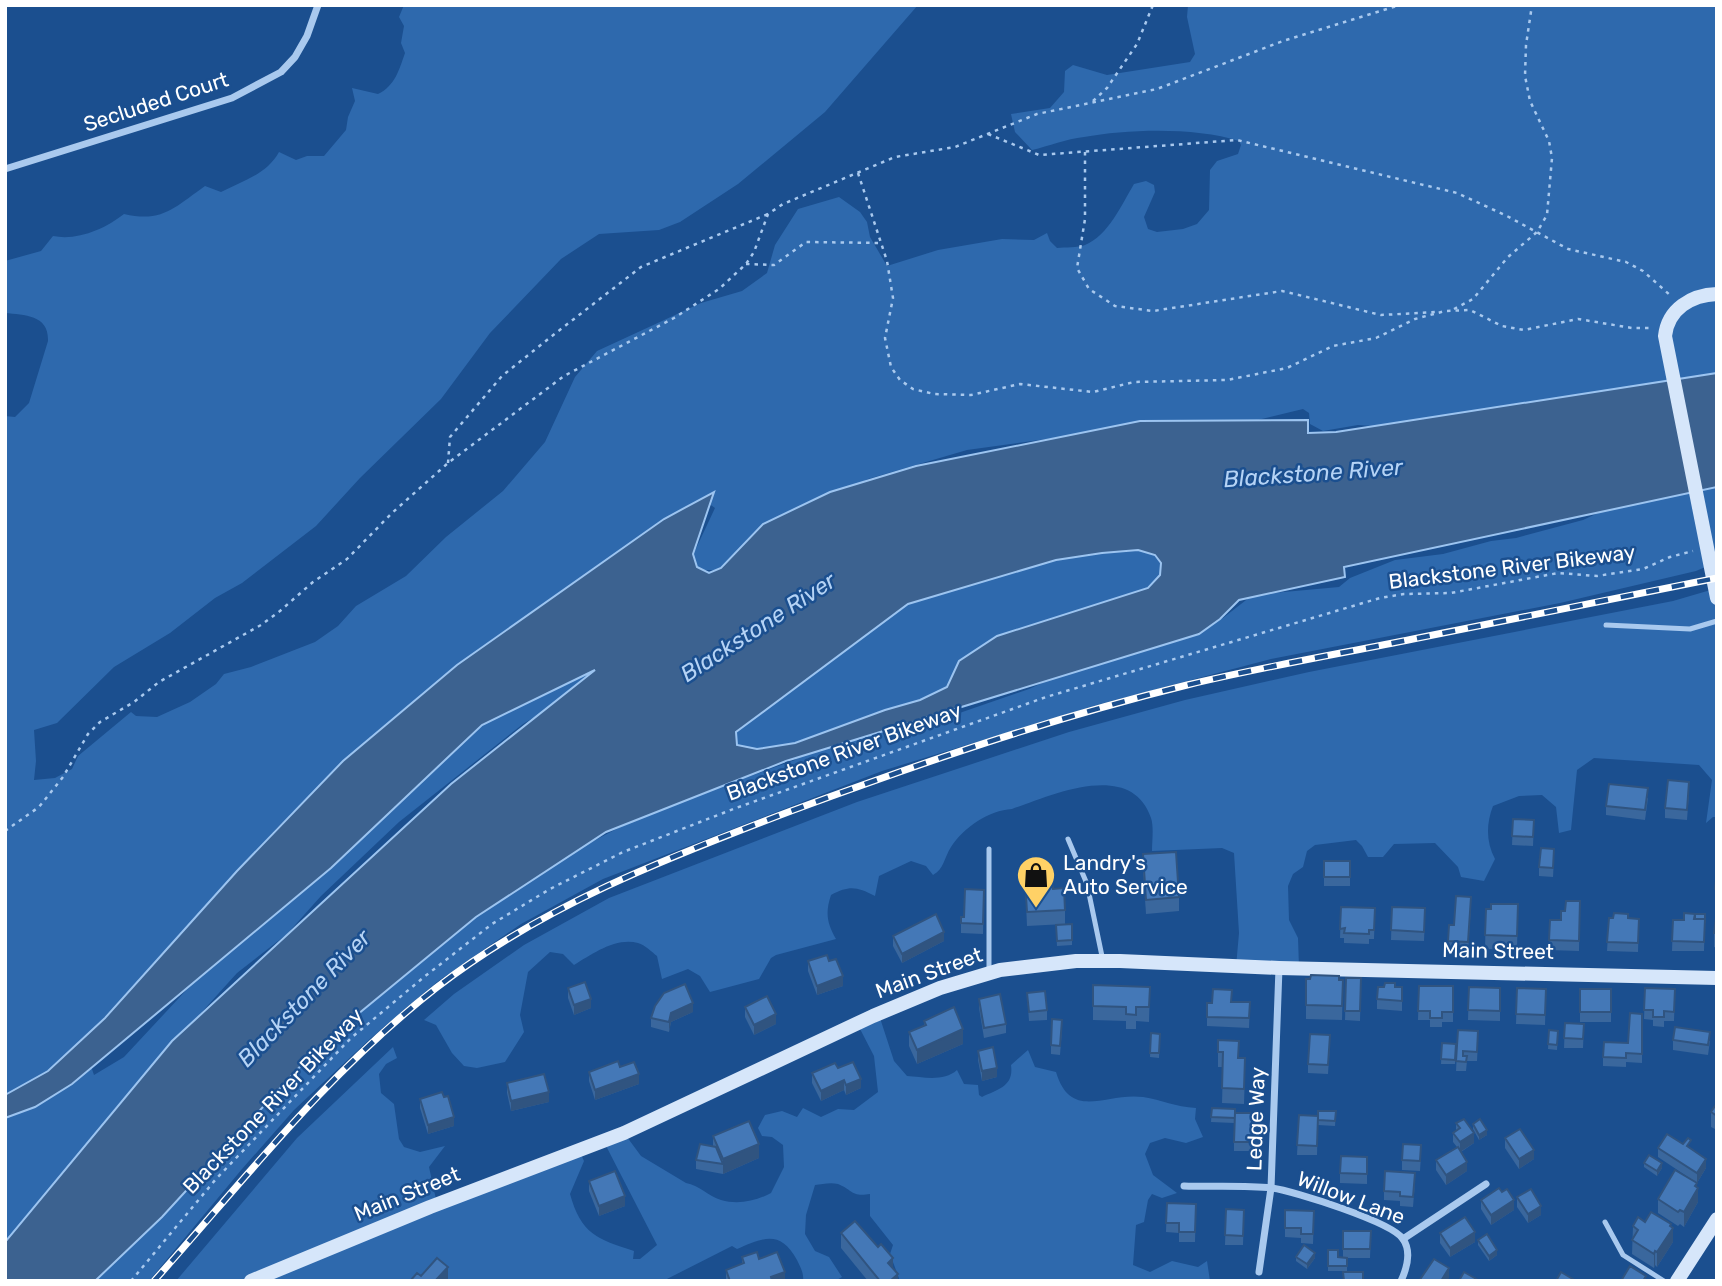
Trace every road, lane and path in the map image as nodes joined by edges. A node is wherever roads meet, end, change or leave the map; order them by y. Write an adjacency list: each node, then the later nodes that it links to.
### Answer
1 (318, 5): 8 (street, Secluded Court)
2 (1153, 5): 5 (path)
3 (1400, 5): 5 (path)
4 (1532, 5): 11 (path)
5 (1090, 103): 6 (path)
6 (988, 134): 7 (path); 9 (path)
7 (1085, 152): 11 (path); 16 (path)
8 (5, 169)
9 (858, 173): 10 (path); 12 (path)
10 (768, 214): 13 (path); 18 (path)
11 (1537, 232): 15 (path); 16 (path)
12 (881, 243): 13 (path); 16 (path)
13 (746, 264): 18 (path)
14 (1717, 294): 15 (street)
15 (1681, 305): 17 (street)
16 (1445, 311): 17 (path)
17 (1666, 327): 19 (street)
18 (448, 463): 23 (path)
19 (1705, 548): 20 (street); 37 (path, Blackstone River Bikeway)
20 (1717, 598)
21 (1717, 621): 22 (lane)
22 (1606, 625)
23 (5, 831)
24 (1068, 839): 26 (lane)
25 (989, 849): 28 (lane)
26 (1104, 961): 27 (street, Main Street); 28 (street, Main Street)
27 (1279, 968): 29 (street, Main Street); 32 (street, Ledge Way)
28 (989, 972): 38 (street, Main Street)
29 (1717, 978)
30 (1486, 1184): 35 (street, Willow Lane)
31 (1185, 1186): 32 (street, Willow Lane)
32 (1271, 1188): 35 (street, Willow Lane); 36 (street, Ledge Way)
33 (1717, 1219): 41 (street)
34 (1605, 1222): 40 (lane)
35 (1403, 1240): 39 (street)
36 (1259, 1272)
37 (131, 1281)
38 (251, 1281)
39 (1401, 1281)
40 (1664, 1281)
41 (1677, 1281)

